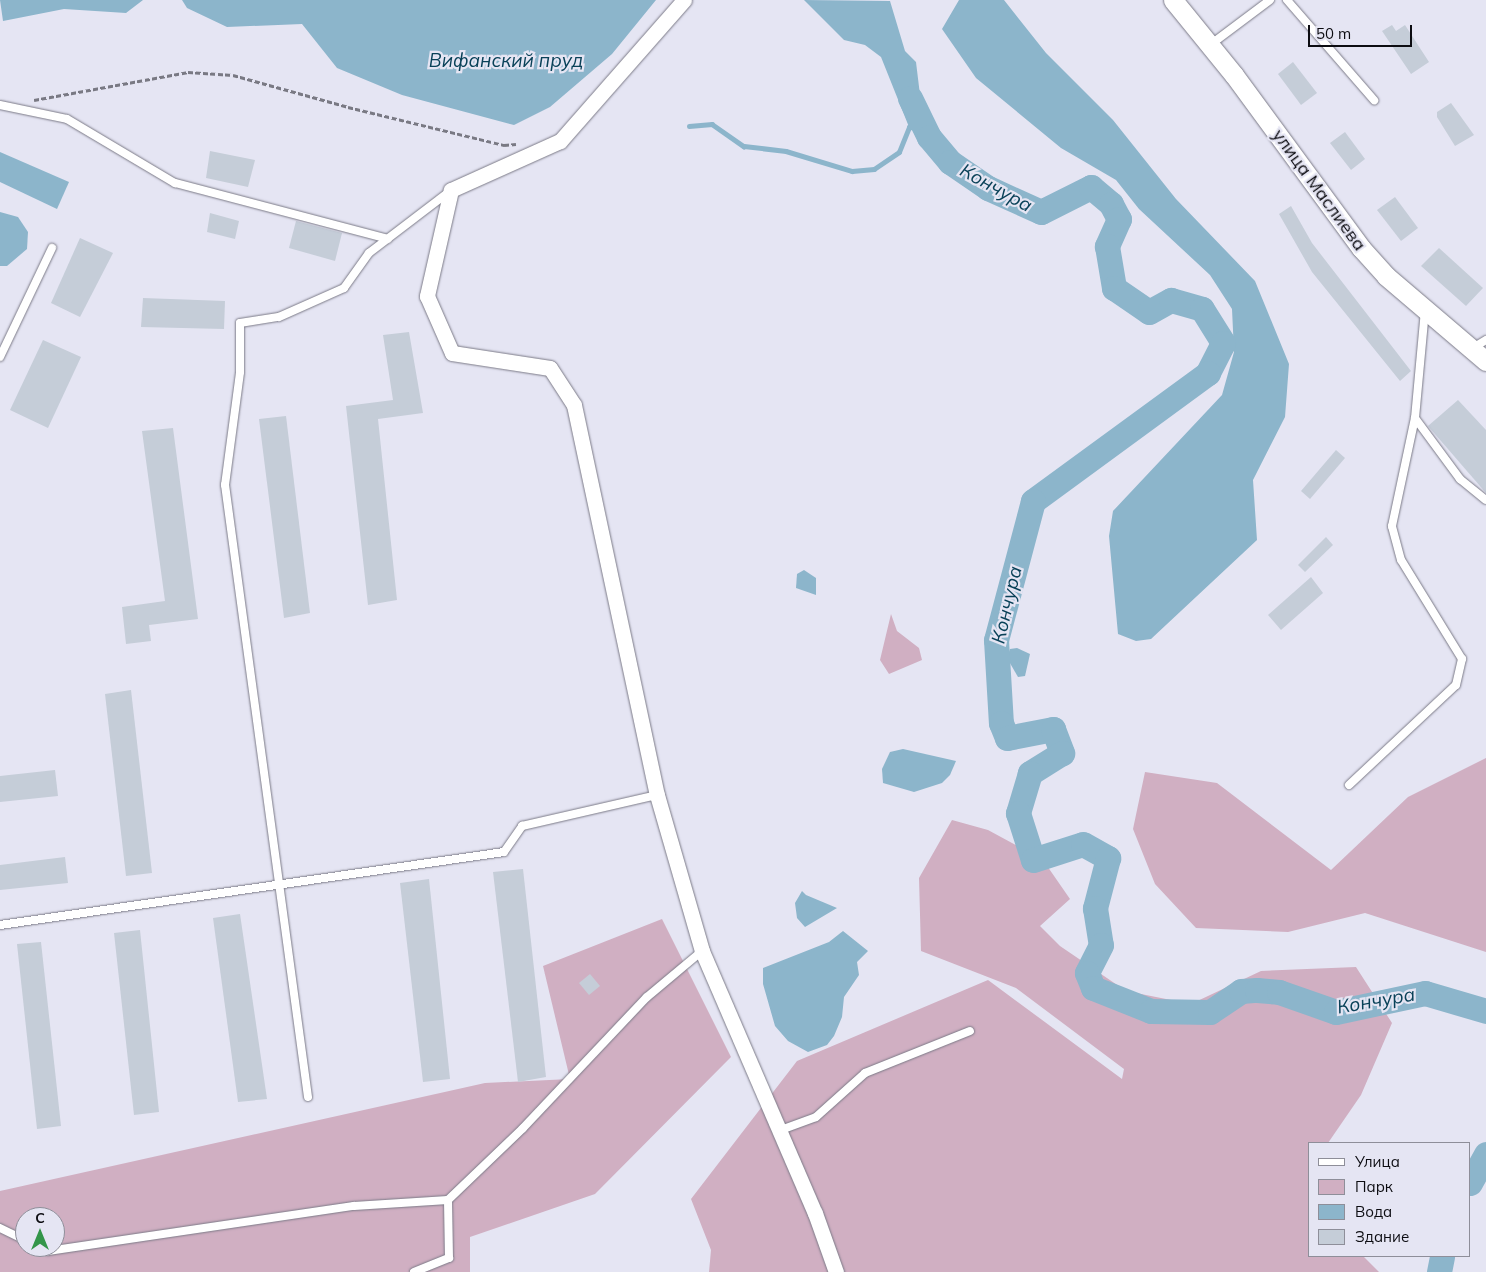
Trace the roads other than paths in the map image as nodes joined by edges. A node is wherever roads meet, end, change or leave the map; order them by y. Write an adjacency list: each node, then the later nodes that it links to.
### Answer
1 (684, 0): 8 (street)
2 (1173, 0): 5 (street, улица Маслиева)
3 (1270, 0): 5 (lane)
4 (1287, 0): 6 (lane)
5 (1210, 45): 11 (street, улица Маслиева)
6 (1374, 100)
7 (0, 105): 9 (lane)
8 (451, 190): 9 (lane); 17 (street)
9 (388, 239): 18 (lane)
10 (52, 248): 13 (lane)
11 (1426, 310): 12 (street, улица Маслиева); 14 (lane)
12 (1481, 350)
13 (0, 357)
14 (1415, 418): 15 (lane); 16 (lane)
15 (1486, 500)
16 (1349, 785)
17 (657, 795): 18 (lane); 20 (street)
18 (276, 885): 19 (lane); 22 (lane)
19 (0, 924)
20 (702, 951): 23 (street); 24 (lane)
21 (970, 1031): 23 (lane)
22 (308, 1097)
23 (778, 1131): 29 (street)
24 (448, 1200): 27 (lane); 28 (lane)
25 (0, 1228): 26 (lane)
26 (15, 1235)
27 (65, 1248)
28 (414, 1272)
29 (836, 1272)

